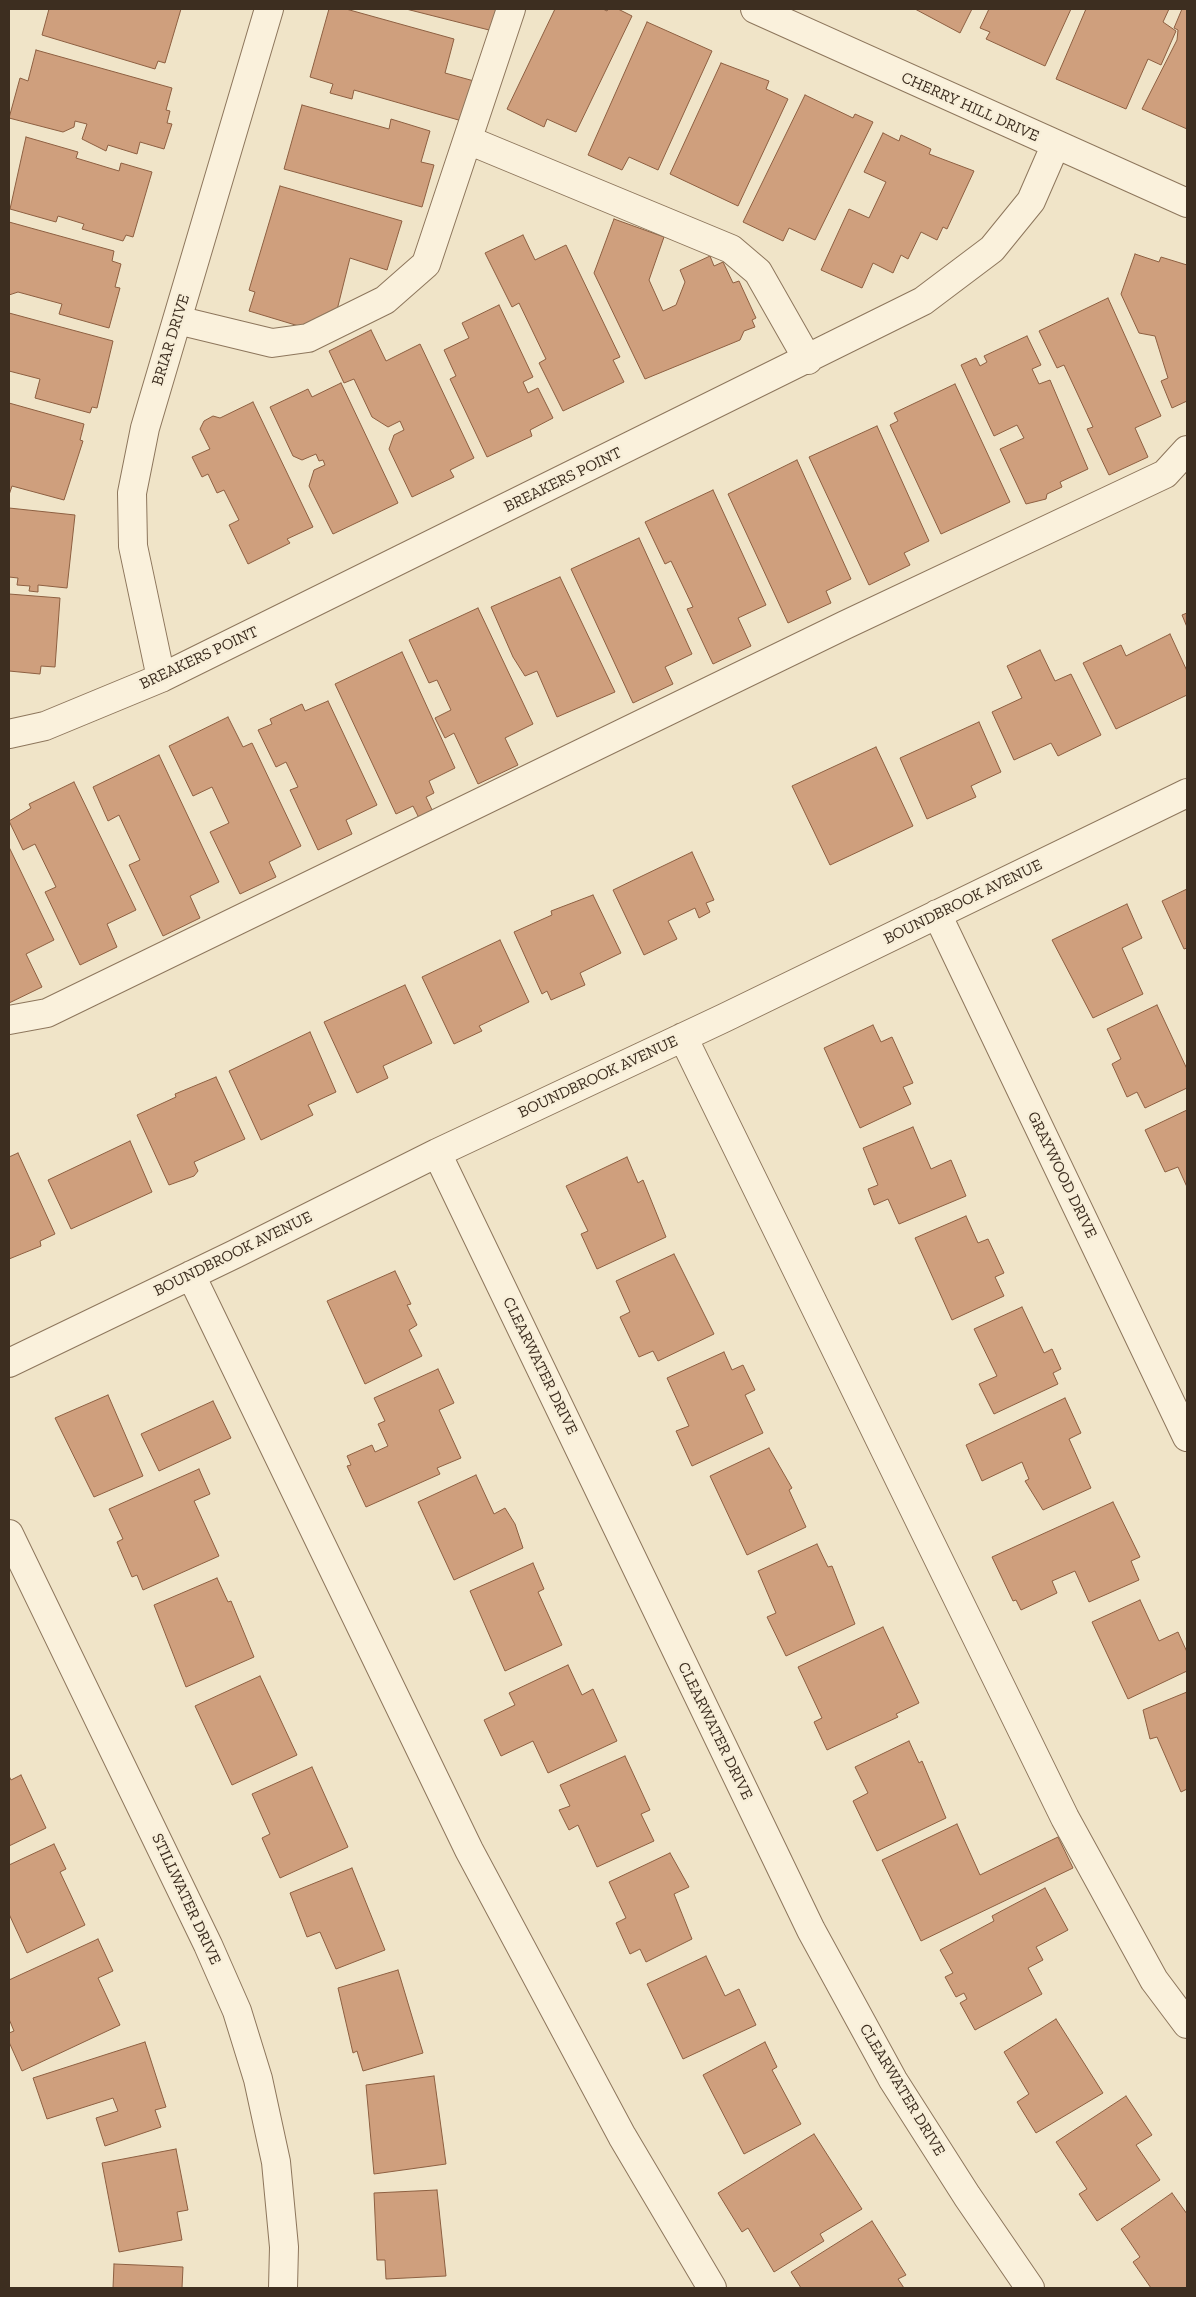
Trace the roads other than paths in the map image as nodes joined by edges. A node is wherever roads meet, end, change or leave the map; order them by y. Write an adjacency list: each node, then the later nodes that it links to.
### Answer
1 (269, 9): 7 (street, BRIAR DRIVE)
2 (511, 9): 4 (street)
3 (755, 9): 5 (street, CHERRY HILL DRIVE)
4 (468, 140): 7 (street); 8 (street)
5 (1055, 146): 6 (street, CHERRY HILL DRIVE); 8 (street, BREAKERS POINT)
6 (1187, 203)
7 (177, 320): 10 (street, BRIAR DRIVE)
8 (808, 360): 10 (street, BREAKERS POINT)
9 (1187, 450): 14 (street)
10 (161, 678): 11 (street, BREAKERS POINT)
11 (9, 734)
12 (1186, 797): 13 (street, BOUNDBROOK AVENUE)
13 (937, 914): 15 (street, BOUNDBROOK AVENUE); 19 (street, GRAYWOOD DRIVE)
14 (9, 1020)
15 (683, 1037): 16 (street, BOUNDBROOK AVENUE); 21 (street)
16 (437, 1153): 17 (street, BOUNDBROOK AVENUE); 24 (street, CLEARWATER DRIVE)
17 (191, 1274): 18 (street, BOUNDBROOK AVENUE); 23 (street)
18 (9, 1363)
19 (1187, 1437)
20 (9, 1534): 22 (street, STILLWATER DRIVE)
21 (1187, 2024)
22 (283, 2288)
23 (712, 2288)
24 (1030, 2288)

